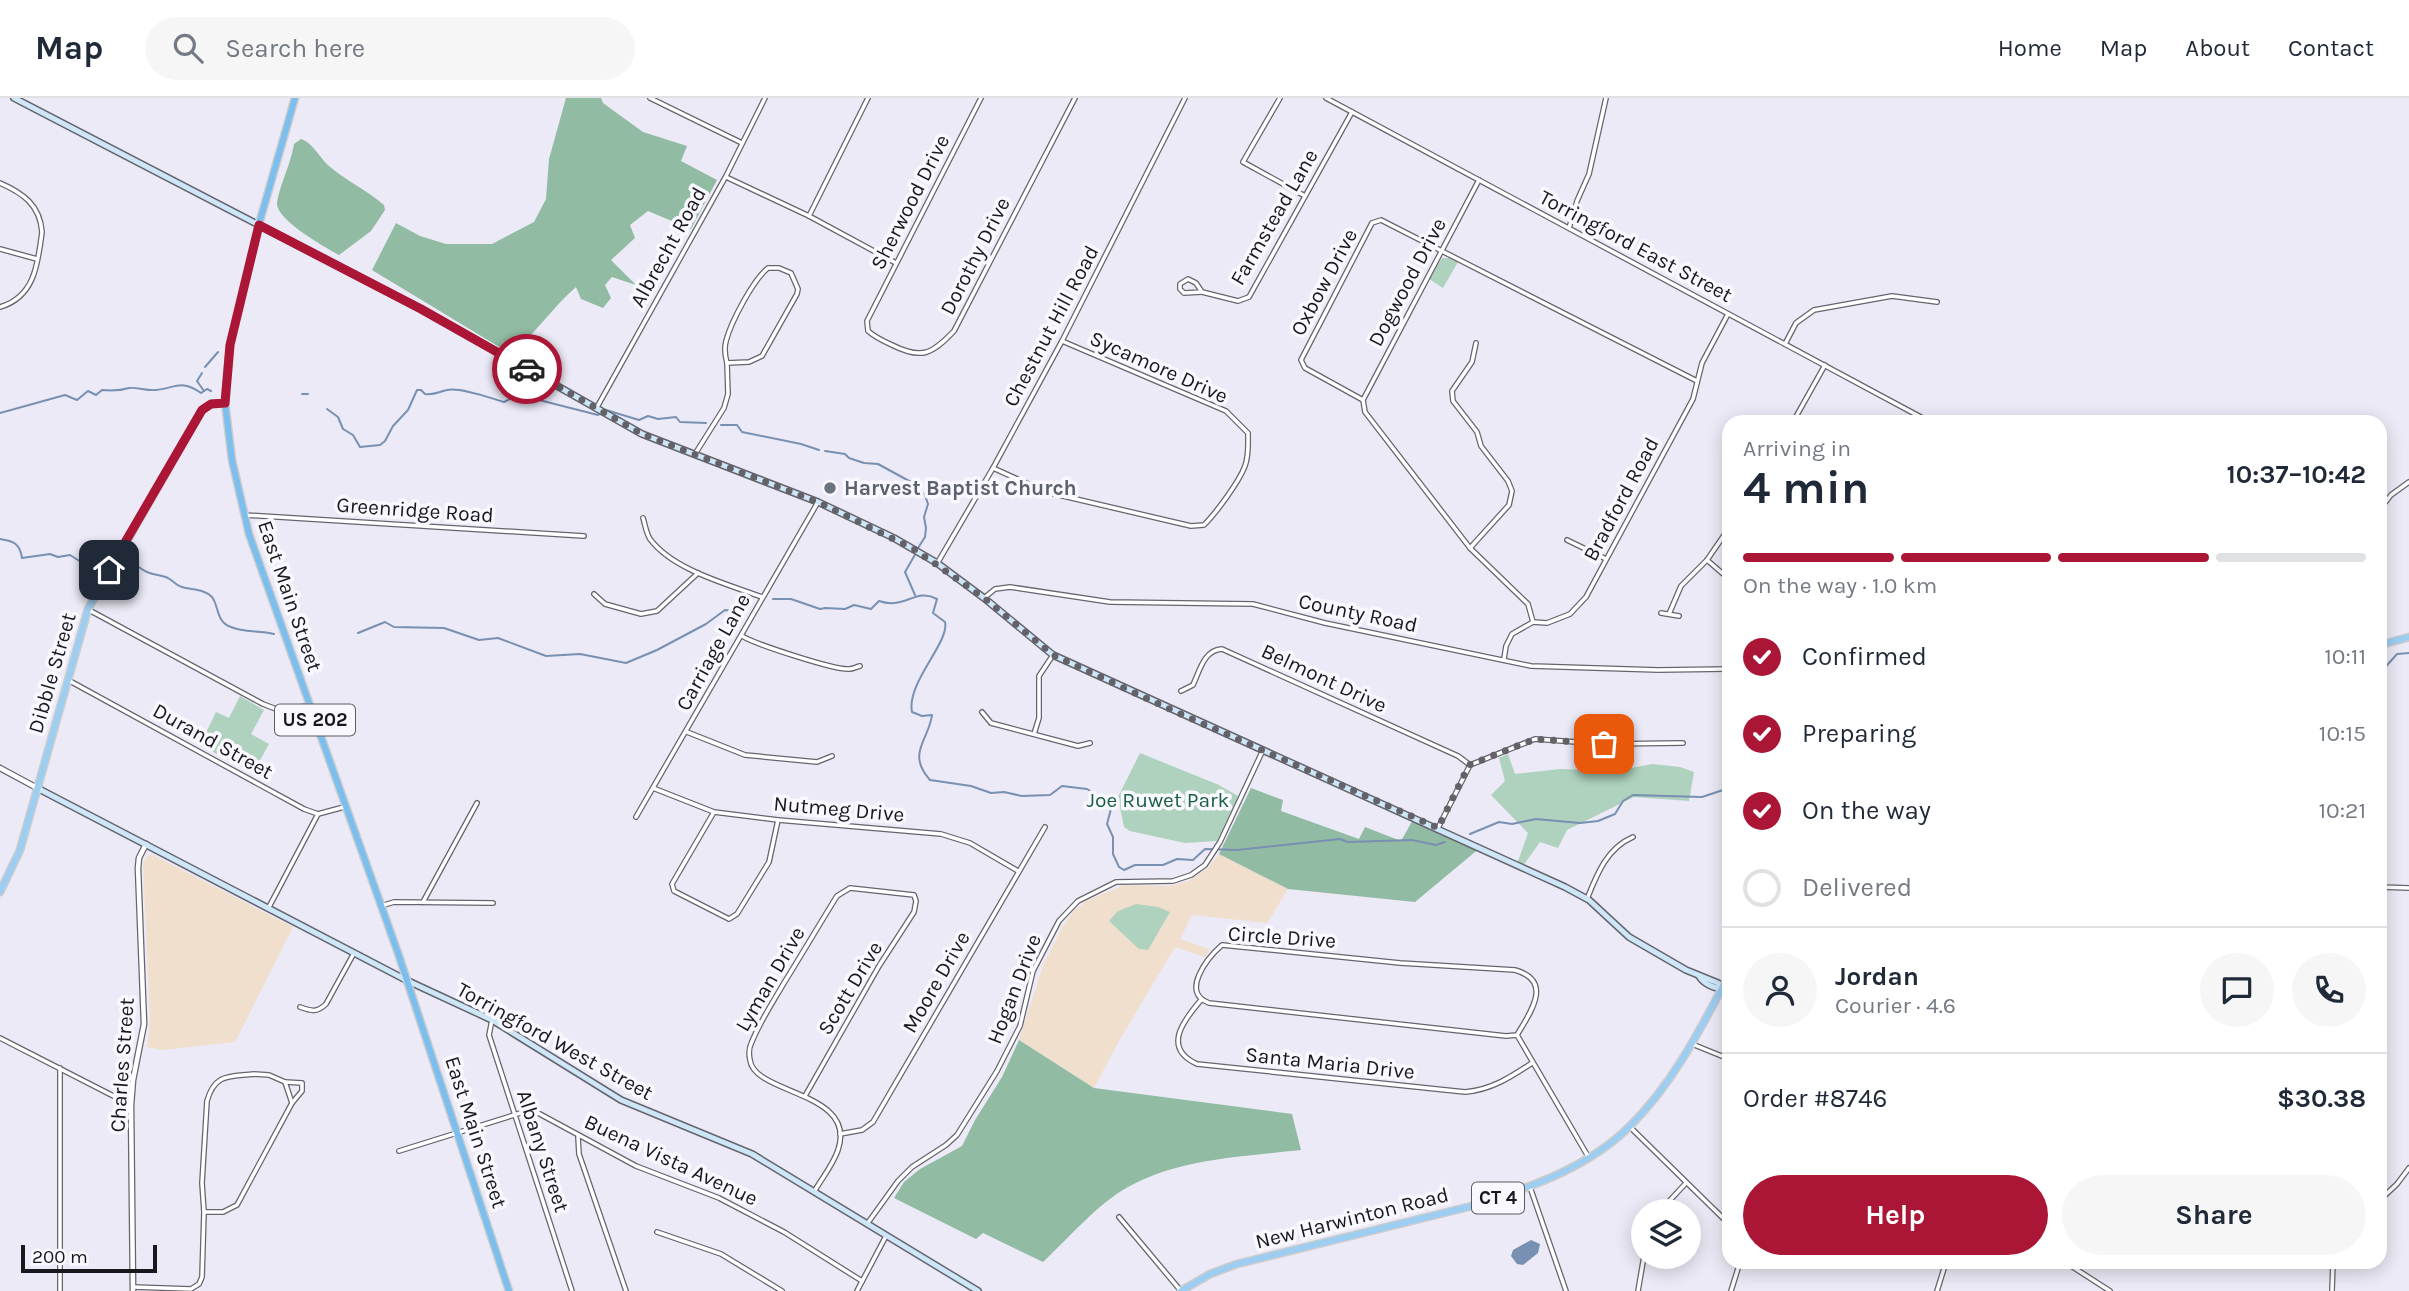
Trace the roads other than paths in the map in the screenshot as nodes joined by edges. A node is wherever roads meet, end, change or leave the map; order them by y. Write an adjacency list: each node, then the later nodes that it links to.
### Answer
1 (14, 98): 19 (main road)
2 (295, 98): 19 (highway, East Main Street / US 202)
3 (650, 98): 13 (street)
4 (765, 98): 13 (street, Albrecht Road)
5 (868, 98): 18 (street)
6 (981, 98): 24 (street, Sherwood Drive)
7 (1075, 98): 29 (street, Dorothy Drive)
8 (1185, 98): 30 (street, Chestnut Hill Road)
9 (1280, 98): 17 (street)
10 (1326, 98): 12 (street, Torringford East Street)
11 (1606, 98): 20 (street)
12 (1352, 112): 15 (street, Torringford East Street); 17 (street, Farmstead Lane)
13 (742, 143): 14 (street, Albrecht Road)
14 (726, 176): 18 (street); 38 (street, Albrecht Road)
15 (1479, 180): 20 (street, Torringford East Street); 22 (street, Dogwood Drive)
16 (0, 183): 23 (street)
17 (1305, 196): 25 (street, Farmstead Lane)
18 (809, 216): 24 (street)
19 (259, 225): 37 (highway, East Main Street / US 202); 38 (main road)
20 (1569, 228): 28 (street, Torringford East Street)
21 (0, 249): 23 (street)
22 (1441, 250): 35 (street, Oxbow Drive); 36 (street, Dogwood Drive); 36 (street, Oxbow Drive)
23 (37, 259): 27 (street)
24 (896, 263): 29 (street, Sherwood Drive)
25 (1202, 292): 25 (street, Farmstead Lane)
26 (1937, 302): 32 (street)
27 (0, 307)
28 (1728, 314): 32 (street, Torringford East Street); 35 (street, Bradford Road)
29 (867, 321)
30 (1062, 341): 42 (street, Chestnut Hill Road); 42 (street, Sycamore Drive)
31 (1476, 343): 51 (street)
32 (1785, 344): 34 (street, Torringford East Street)
33 (727, 363): 33 (street); 41 (street)
34 (1825, 365): 39 (street); 40 (street, Torringford East Street)
35 (1697, 381): 52 (street, Bradford Road)
36 (1363, 400): 51 (street)
37 (225, 403): 46 (highway, East Main Street / US 202); 60 (main road, Dibble Street)
38 (601, 412): 41 (main road)
39 (1797, 415)
40 (1917, 415)
41 (695, 454): 45 (main road)
42 (993, 468): 54 (street, Chestnut Hill Road)
43 (2409, 482): 44 (street)
44 (2387, 500)
45 (818, 502): 54 (main road); 58 (street, Carriage Lane)
46 (244, 515): 48 (street, Greenridge Road); 74 (highway, East Main Street / US 202)
47 (643, 518): 55 (street)
48 (584, 536)
49 (1722, 538): 53 (street)
50 (1567, 540): 52 (street)
51 (1470, 548): 64 (street)
52 (1606, 559): 64 (street, Bradford Road)
53 (1707, 560): 56 (street); 62 (street)
54 (937, 564): 59 (main road)
55 (698, 573): 57 (street); 58 (street)
56 (1722, 573)
57 (594, 594)
58 (762, 597): 65 (street, Carriage Lane)
59 (984, 598): 68 (main road); 69 (street, County Road)
60 (88, 609): 72 (main road, Dibble Street); 74 (street)
61 (1661, 613): 62 (street)
62 (1669, 614): 63 (street)
63 (1679, 616)
64 (1532, 622): 69 (street)
65 (742, 635): 70 (street); 76 (street, Carriage Lane)
66 (2409, 637): 67 (main road)
67 (2387, 643)
68 (1053, 655): 77 (street); 80 (main road)
69 (1504, 659): 71 (street, County Road)
70 (860, 666)
71 (1722, 669)
72 (67, 680): 85 (main road, Dibble Street); 89 (street, Durand Street)
73 (1181, 691): 82 (street, Belmont Drive)
74 (311, 706): 87 (highway, East Main Street / US 202)
75 (982, 712): 77 (street)
76 (687, 732): 81 (street); 84 (street, Carriage Lane)
77 (1034, 734): 78 (street)
78 (1090, 743)
79 (1683, 743): 82 (street)
80 (1263, 750): 93 (main road); 138 (street, Hogan Drive)
81 (832, 756)
82 (1469, 765): 93 (street)
83 (0, 768): 85 (street, Torringford West Street)
84 (653, 788): 88 (street, Nutmeg Drive); 90 (street, Carriage Lane)
85 (39, 789): 95 (main road, Torringford West Street); 99 (main road, Dibble Street)
86 (477, 803): 102 (street)
87 (346, 807): 89 (street); 104 (highway, East Main Street / US 202)
88 (714, 812): 91 (street, Nutmeg Drive); 91 (street)
89 (318, 814): 105 (street)
90 (636, 817)
91 (778, 820): 96 (street, Nutmeg Drive)
92 (1045, 827): 96 (street, Moore Drive)
93 (1438, 828): 101 (main road)
94 (1633, 837): 101 (street)
95 (146, 844): 105 (main road, Torringford West Street); 121 (street, Charles Street)
96 (1018, 871): 125 (street, Moore Drive)
97 (2387, 887): 98 (street)
98 (2409, 888)
99 (0, 892)
100 (914, 895): 119 (street, Scott Drive); 119 (street, Lyman Drive)
101 (1587, 899): 108 (main road)
102 (422, 902): 103 (street); 104 (street)
103 (493, 904)
104 (381, 906): 107 (highway, East Main Street / US 202)
105 (270, 907): 106 (main road, Torringford West Street)
106 (354, 953): 107 (main road, Torringford West Street); 110 (street)
107 (408, 981): 111 (main road, Torringford West Street); 124 (highway, East Main Street / US 202)
108 (1722, 988): 114 (main road, New Harwinton Road / CT 4)
109 (1201, 1000): 112 (street); 112 (street, Circle Drive); 116 (street, Santa Maria Drive)
110 (300, 1007)
111 (492, 1020): 122 (street, Albany Street); 132 (main road, Torringford West Street)
112 (1517, 1035): 116 (street)
113 (0, 1038): 117 (street)
114 (1690, 1044): 115 (street); 123 (main road, New Harwinton Road / CT 4)
115 (1722, 1056)
116 (1532, 1063): 128 (street)
117 (60, 1069): 121 (street); 148 (street)
118 (285, 1082): 120 (street); 120 (street); 135 (street)
119 (805, 1096): 125 (street, Lyman Drive)
120 (292, 1103): 135 (street)
121 (131, 1105): 147 (street, Charles Street)
122 (515, 1115): 124 (street, Buena Vista Avenue); 126 (street, Buena Vista Avenue); 150 (street, Albany Street)
123 (1630, 1126): 128 (main road, New Harwinton Road / CT 4); 130 (street)
124 (456, 1132): 127 (street, Buena Vista Avenue); 149 (highway, East Main Street / US 202)
125 (840, 1134): 132 (street)
126 (578, 1136): 146 (street, Buena Vista Avenue); 151 (street)
127 (400, 1151)
128 (1589, 1158): 131 (main road, New Harwinton Road / CT 4)
129 (2409, 1168): 133 (street)
130 (1686, 1183): 134 (street); 137 (street)
131 (1530, 1186): 155 (main road, New Harwinton Road / CT 4); 156 (street)
132 (814, 1192): 138 (main road, Torringford West Street)
133 (2387, 1193)
134 (1671, 1199)
135 (204, 1212): 147 (street)
136 (1119, 1217): 155 (street)
137 (1722, 1217)
138 (867, 1224): 140 (main road, Torringford West Street)
139 (656, 1232): 152 (street)
140 (886, 1236): 146 (street); 154 (main road, Torringford West Street)
141 (1642, 1269): 157 (street)
142 (1738, 1269): 158 (street)
143 (1945, 1269): 159 (street)
144 (2076, 1269): 160 (street)
145 (2333, 1269): 161 (street)
146 (862, 1281): 153 (street)
147 (133, 1289)
148 (60, 1291)
149 (509, 1291)
150 (572, 1291)
151 (626, 1291)
152 (782, 1291)
153 (857, 1291)
154 (978, 1291)
155 (1181, 1291)
156 (1566, 1291)
157 (1638, 1291)
158 (1731, 1291)
159 (1937, 1291)
160 (2110, 1291)
161 (2332, 1291)

